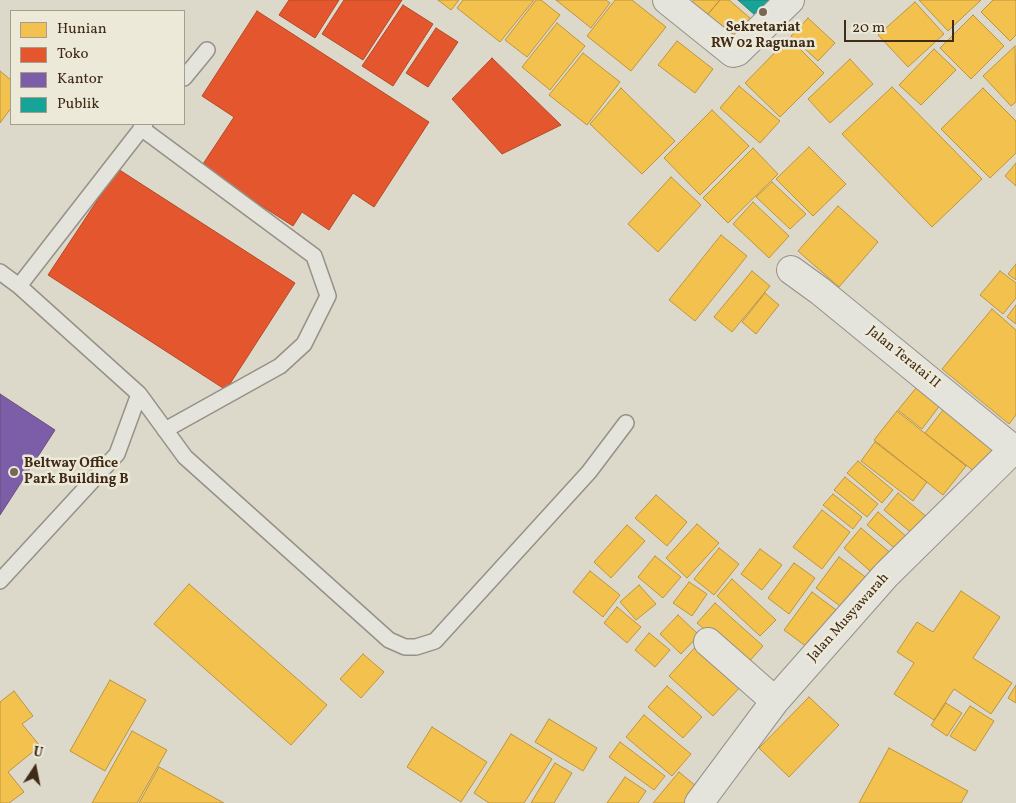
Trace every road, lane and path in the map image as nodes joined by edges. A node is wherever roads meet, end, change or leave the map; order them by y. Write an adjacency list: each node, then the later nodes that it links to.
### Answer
1 (667, 0): 2 (street)
2 (790, 0)
3 (207, 50): 4 (lane)
4 (185, 77)
5 (143, 126): 8 (lane); 11 (lane)
6 (791, 270): 12 (street, Jalan Teratai II)
7 (0, 272): 8 (lane)
8 (19, 286): 9 (lane)
9 (139, 394): 11 (lane); 13 (lane)
10 (626, 423): 11 (lane)
11 (165, 430)
12 (1015, 448): 15 (street, Jalan Musyawarah)
13 (0, 581)
14 (708, 642): 15 (street)
15 (776, 701): 16 (street, Jalan Musyawarah)
16 (699, 803)

